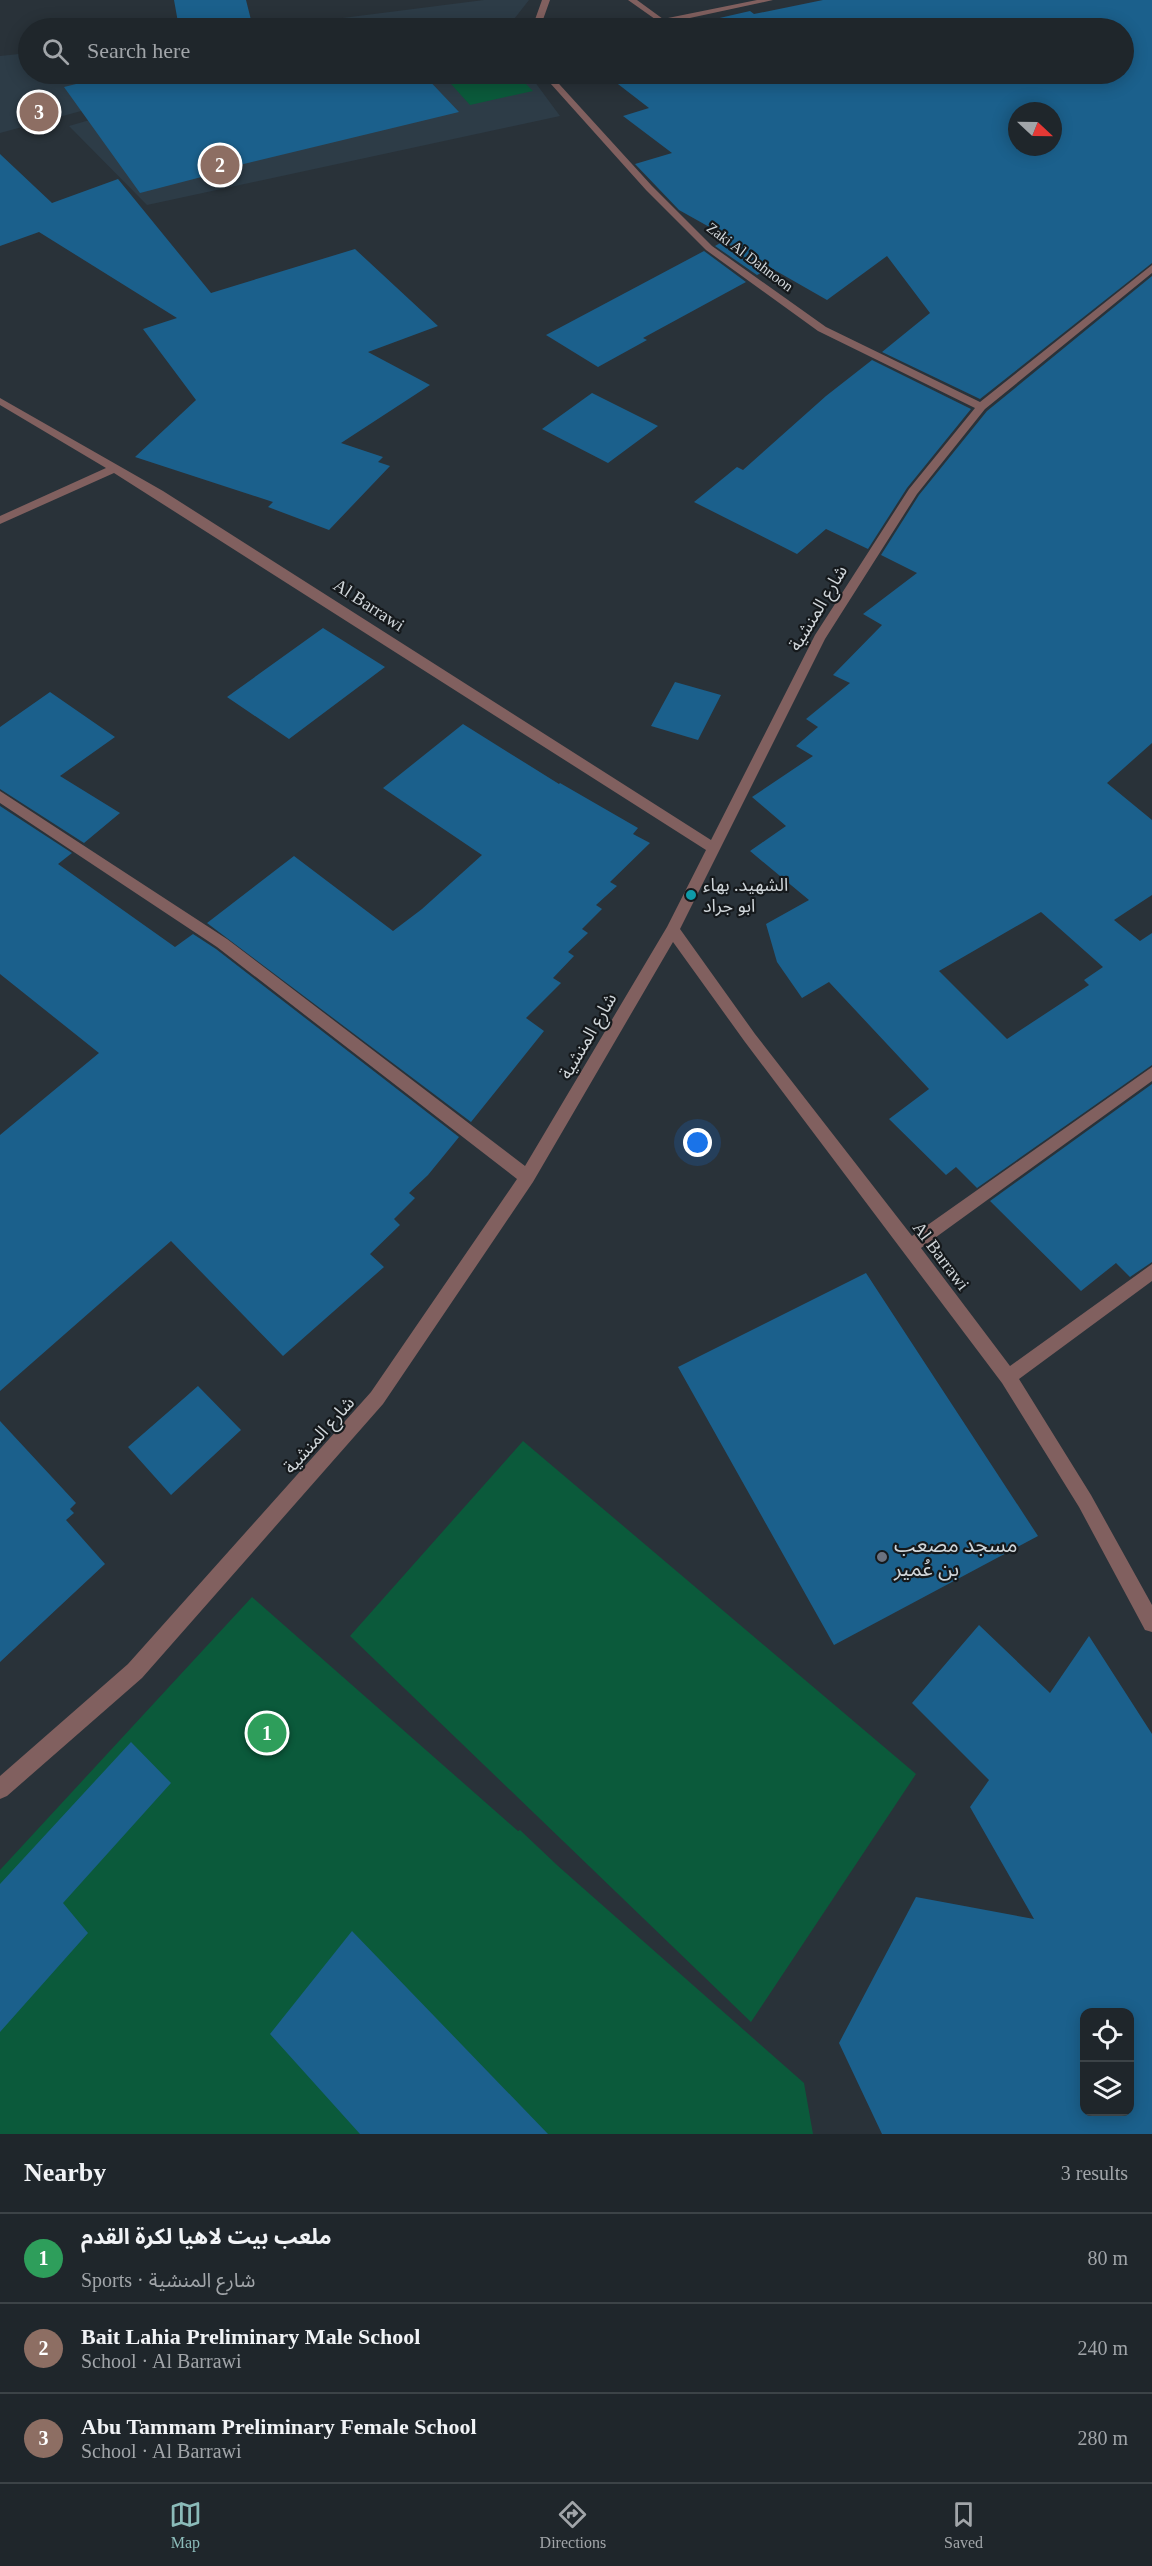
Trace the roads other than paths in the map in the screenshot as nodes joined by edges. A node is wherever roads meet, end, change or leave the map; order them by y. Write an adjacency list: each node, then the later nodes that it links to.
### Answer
1 (546, 0): 4 (street)
2 (632, 0): 5 (street)
3 (769, 0): 6 (street)
4 (540, 18)
5 (657, 18)
6 (681, 18)
7 (555, 84): 10 (street, Zaki Al Dahnoon)
8 (1152, 268): 10 (street, شارع المنشية)
9 (0, 401): 11 (street, Al Barrawi)
10 (981, 407): 14 (street, شارع المنشية)
11 (115, 468): 12 (street); 14 (street, Al Barrawi)
12 (0, 520)
13 (0, 796): 17 (street)
14 (714, 848): 15 (street, شارع المنشية)
15 (673, 930): 17 (street, شارع المنشية); 18 (street, Al Barrawi)
16 (1152, 1072): 18 (street)
17 (528, 1177): 22 (street, شارع المنشية)
18 (910, 1246): 20 (street, Al Barrawi)
19 (1152, 1271): 20 (street)
20 (1008, 1377): 21 (street, Al Barrawi)
21 (1152, 1623)
22 (0, 1789)

